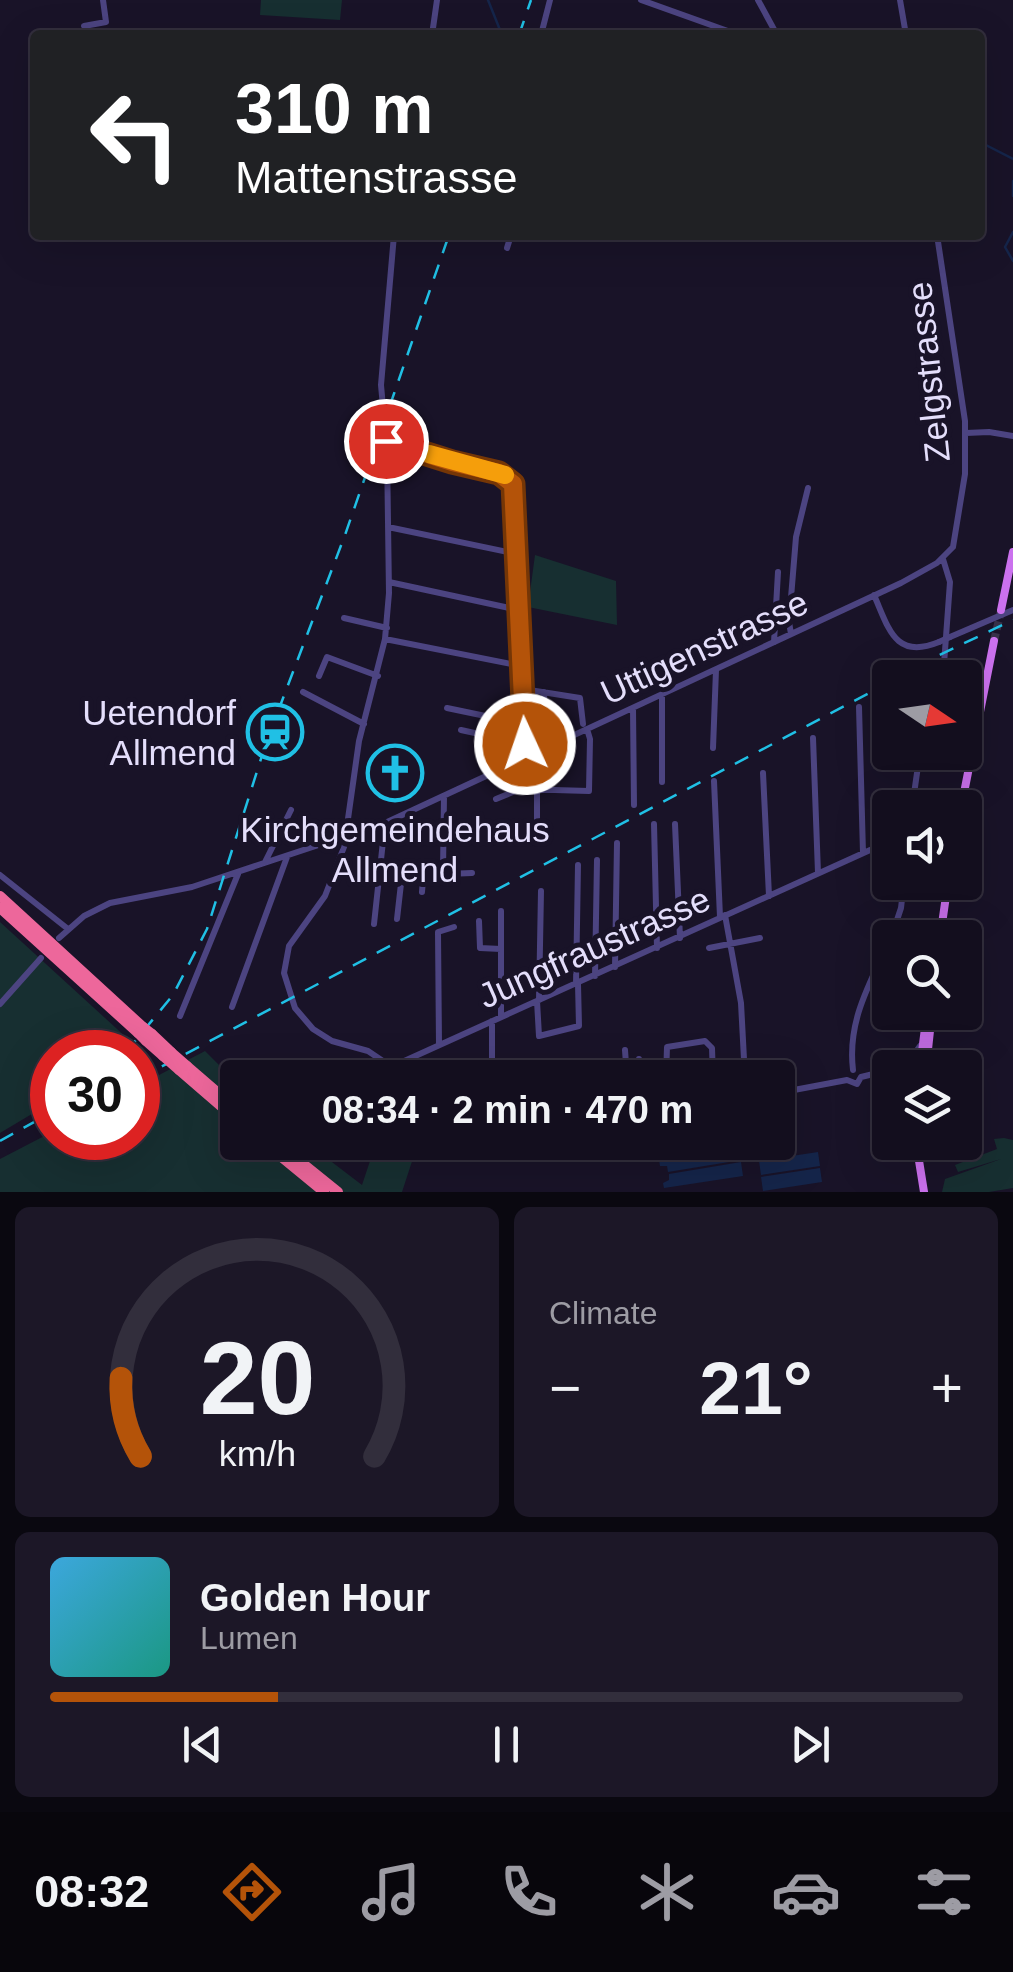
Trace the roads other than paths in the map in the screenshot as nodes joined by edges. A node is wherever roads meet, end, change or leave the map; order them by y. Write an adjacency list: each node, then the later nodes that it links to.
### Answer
1 (103, 0): 7 (street)
2 (437, 0): 8 (street)
3 (550, 0): 9 (street)
4 (641, 0): 10 (street)
5 (758, 0): 11 (street)
6 (900, 0): 12 (street)
7 (84, 26)
8 (433, 30)
9 (542, 30)
10 (725, 30)
11 (774, 30)
12 (905, 30)
13 (393, 240): 19 (street)
14 (509, 240): 16 (street)
15 (938, 240): 17 (street, Zelgstrasse)
16 (506, 248)
17 (966, 433): 18 (street); 24 (street, Zelgstrasse)
18 (1013, 436)
19 (386, 441): 21 (street); 23 (street)
20 (808, 488): 35 (street)
21 (388, 526): 23 (street); 27 (street)
22 (1013, 552): 28 (main road)
23 (517, 554): 30 (street)
24 (943, 559): 29 (street); 39 (street, Zelgstrasse)
25 (1013, 571): 28 (main road)
26 (778, 572): 38 (street)
27 (389, 582): 30 (street); 34 (street)
28 (1005, 593): 31 (main road)
29 (874, 595): 32 (street, bridge); 35 (street, Uttigenstrasse)
30 (519, 610): 40 (street)
31 (1001, 610)
32 (1013, 610)
33 (344, 618): 34 (street)
34 (386, 628): 36 (street)
35 (791, 634): 38 (street, Uttigenstrasse)
36 (385, 639): 40 (street); 43 (street)
37 (994, 641): 65 (main road)
38 (774, 642): 41 (street, Uttigenstrasse)
39 (944, 660)
40 (522, 666): 44 (street)
41 (716, 669): 47 (street, Uttigenstrasse); 58 (street)
42 (320, 676): 43 (street)
43 (378, 676): 51 (street)
44 (522, 689): 46 (street); 52 (street)
45 (303, 692): 51 (street)
46 (544, 692): 53 (street); 55 (street)
47 (662, 694): 50 (street, Uttigenstrasse); 63 (street)
48 (859, 707): 77 (street)
49 (447, 708): 52 (street)
50 (633, 708): 53 (street, Uttigenstrasse); 68 (street)
51 (364, 724): 74 (street)
52 (524, 724): 57 (street)
53 (585, 726): 59 (street, Uttigenstrasse); 64 (street)
54 (461, 730): 57 (street)
55 (545, 730)
56 (813, 738): 86 (street)
57 (525, 744): 60 (street)
58 (713, 748)
59 (537, 752): 60 (street, Uttigenstrasse); 64 (street)
60 (527, 757): 66 (street, Uttigenstrasse)
61 (763, 772): 91 (street)
62 (714, 781): 94 (street)
63 (662, 782)
64 (538, 790): 67 (street); 73 (street)
65 (965, 790)
66 (444, 796): 70 (street, Uttigenstrasse); 83 (street)
67 (496, 799)
68 (634, 805)
69 (290, 810): 80 (street)
70 (385, 823): 74 (street, Uttigenstrasse); 97 (street)
71 (654, 824): 104 (street)
72 (675, 824): 101 (street)
73 (537, 836)
74 (346, 837): 78 (street, Uttigenstrasse); 127 (street)
75 (617, 843): 108 (street)
76 (872, 849): 77 (street, Jungfraustrasse)
77 (863, 853): 86 (street, Jungfraustrasse)
78 (287, 856): 80 (street, Uttigenstrasse); 114 (street)
79 (597, 860): 109 (street)
80 (264, 864): 84 (street, Uttigenstrasse)
81 (424, 866): 83 (street); 88 (street); 95 (street)
82 (578, 866): 111 (street)
83 (442, 868): 85 (street)
84 (238, 872): 99 (street, Uttigenstrasse); 115 (street)
85 (472, 872)
86 (818, 873): 91 (street, Jungfraustrasse)
87 (0, 875): 99 (street)
88 (422, 892)
89 (540, 892): 112 (street)
90 (0, 896): 119 (highway)
91 (768, 896): 94 (street, Jungfraustrasse)
92 (0, 908): 118 (highway)
93 (501, 911): 106 (street)
94 (722, 917): 101 (street, Jungfraustrasse); 103 (street)
95 (396, 920)
96 (479, 921): 106 (street)
97 (374, 924)
98 (454, 927): 122 (street)
99 (68, 929): 100 (street, Uttigenstrasse)
100 (59, 938)
101 (680, 938): 104 (street, Jungfraustrasse)
102 (760, 938): 103 (street)
103 (730, 944): 105 (street); 133 (street)
104 (657, 948): 108 (street, Jungfraustrasse)
105 (708, 948)
106 (501, 949): 116 (street)
107 (41, 958): 113 (street)
108 (615, 967): 109 (street, Jungfraustrasse)
109 (594, 976): 111 (street, Jungfraustrasse)
110 (872, 978): 135 (street)
111 (577, 984): 112 (street, Jungfraustrasse); 112 (street)
112 (538, 1001): 116 (street, Jungfraustrasse)
113 (0, 1004)
114 (232, 1007)
115 (180, 1016)
116 (501, 1016): 117 (street, Jungfraustrasse)
117 (492, 1020): 122 (street, Jungfraustrasse); 129 (street)
118 (140, 1030)
119 (141, 1030)
120 (925, 1030): 121 (main road)
121 (923, 1040): 125 (street); 126 (main road)
122 (439, 1045): 128 (street, Jungfraustrasse)
123 (160, 1048): 134 (highway, bridge)
124 (625, 1050): 130 (street)
125 (916, 1050)
126 (923, 1050)
127 (381, 1060)
128 (405, 1060)
129 (492, 1060)
130 (626, 1060)
131 (667, 1060): 132 (street)
132 (712, 1060)
133 (744, 1060)
134 (183, 1068): 140 (highway); 141 (highway)
135 (853, 1070): 137 (street); 138 (street)
136 (872, 1074): 137 (street)
137 (862, 1076): 138 (street)
138 (847, 1080): 139 (street)
139 (795, 1091)
140 (220, 1096)
141 (220, 1104)
142 (285, 1160): 145 (highway)
143 (298, 1160): 146 (highway)
144 (920, 1160): 147 (main road)
145 (324, 1192)
146 (338, 1192)
147 (924, 1192)

